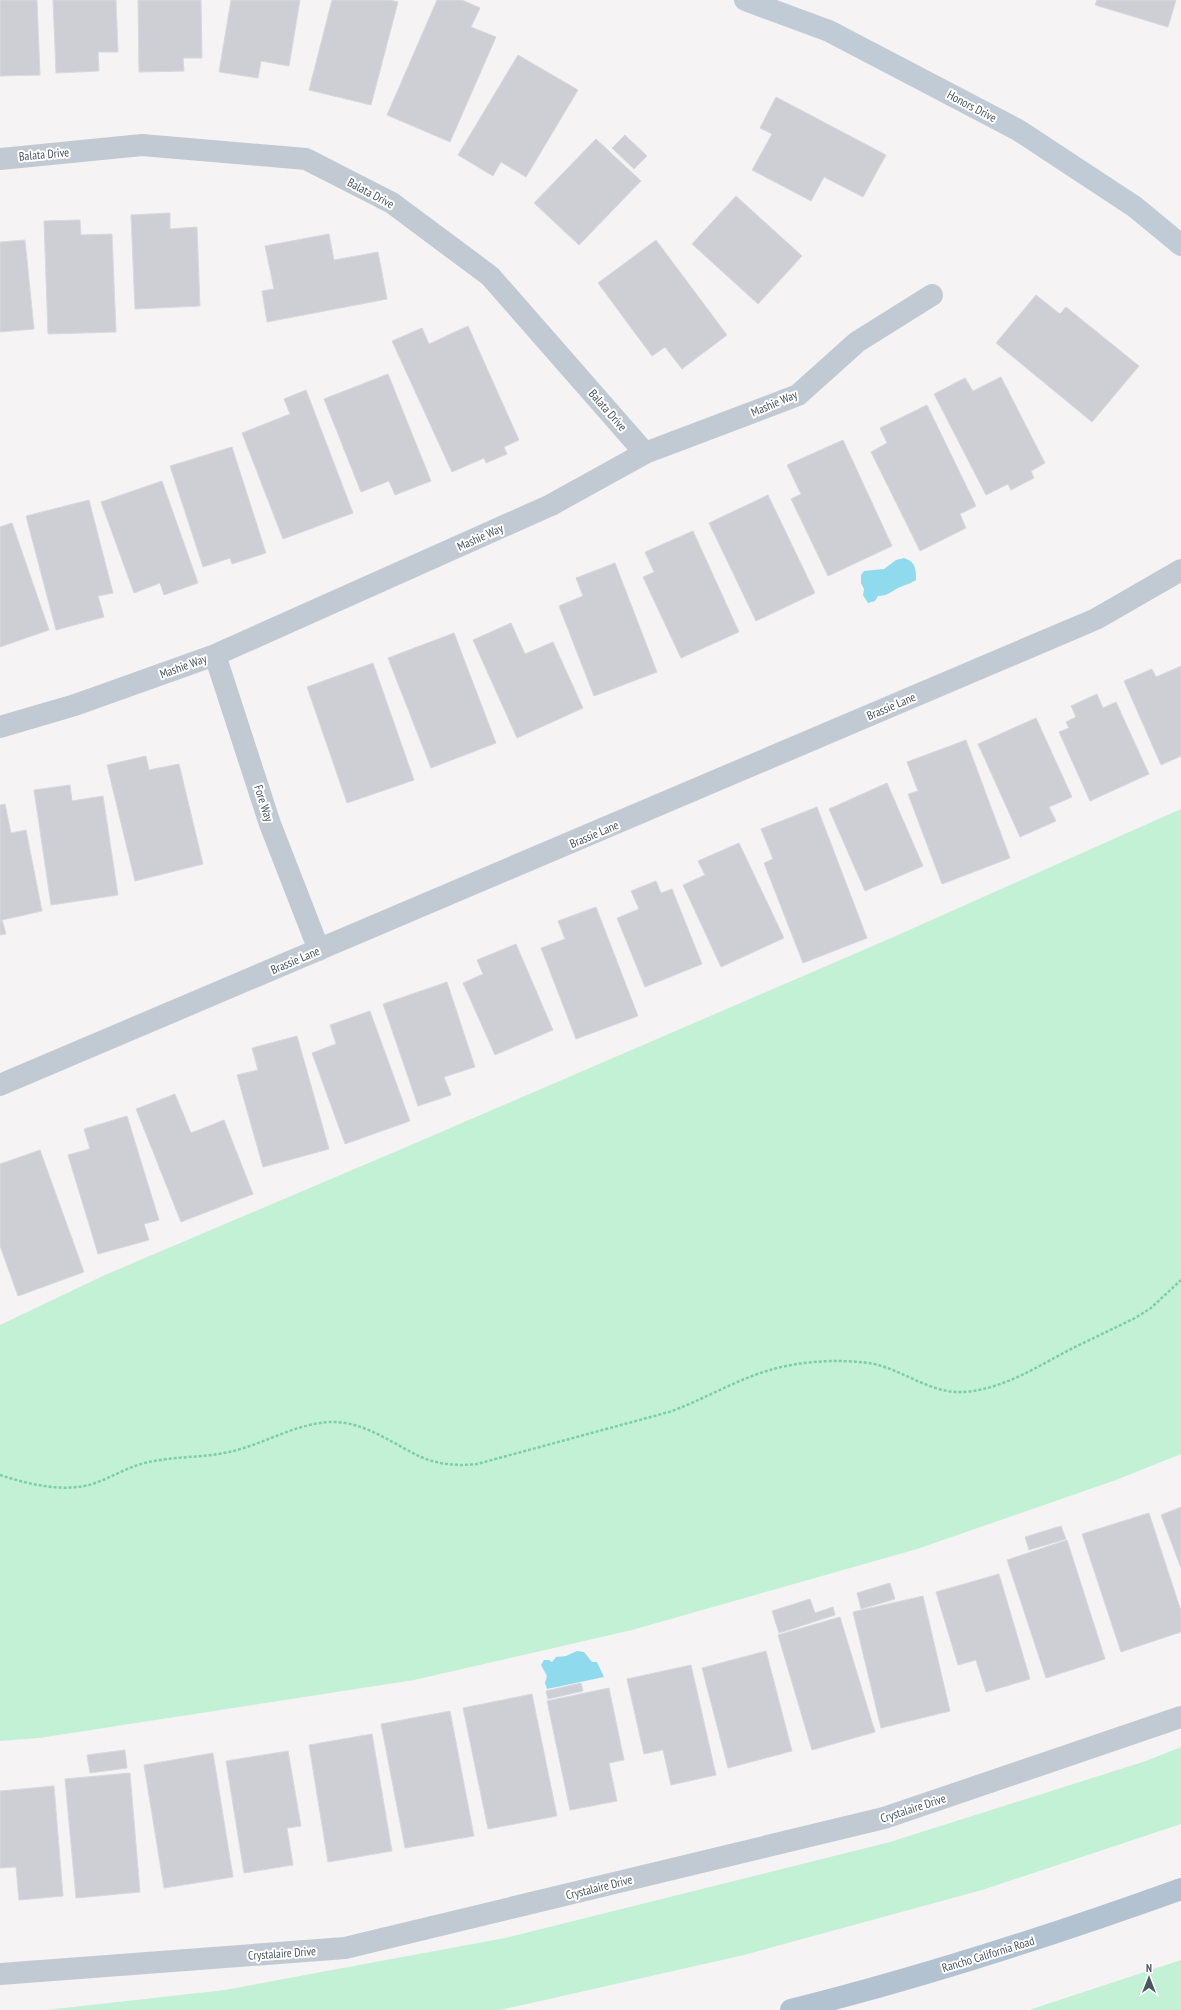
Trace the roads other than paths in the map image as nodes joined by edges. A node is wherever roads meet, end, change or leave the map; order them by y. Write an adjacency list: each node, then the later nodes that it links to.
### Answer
1 (745, 0): 3 (street, Honors Drive)
2 (0, 159): 5 (street, Balata Drive)
3 (1181, 245)
4 (932, 295): 5 (street, Mashie Way)
5 (646, 453): 7 (street, Mashie Way)
6 (1181, 570): 9 (street, Brassie Lane)
7 (215, 655): 8 (street, Mashie Way); 9 (street, Fore Way)
8 (0, 727)
9 (319, 950): 10 (street, Brassie Lane)
10 (0, 1085)
11 (1181, 1718): 13 (street, Crystalaire Drive)
12 (1181, 1889): 14 (main road, Rancho California Road)
13 (0, 1974)
14 (791, 2010)

